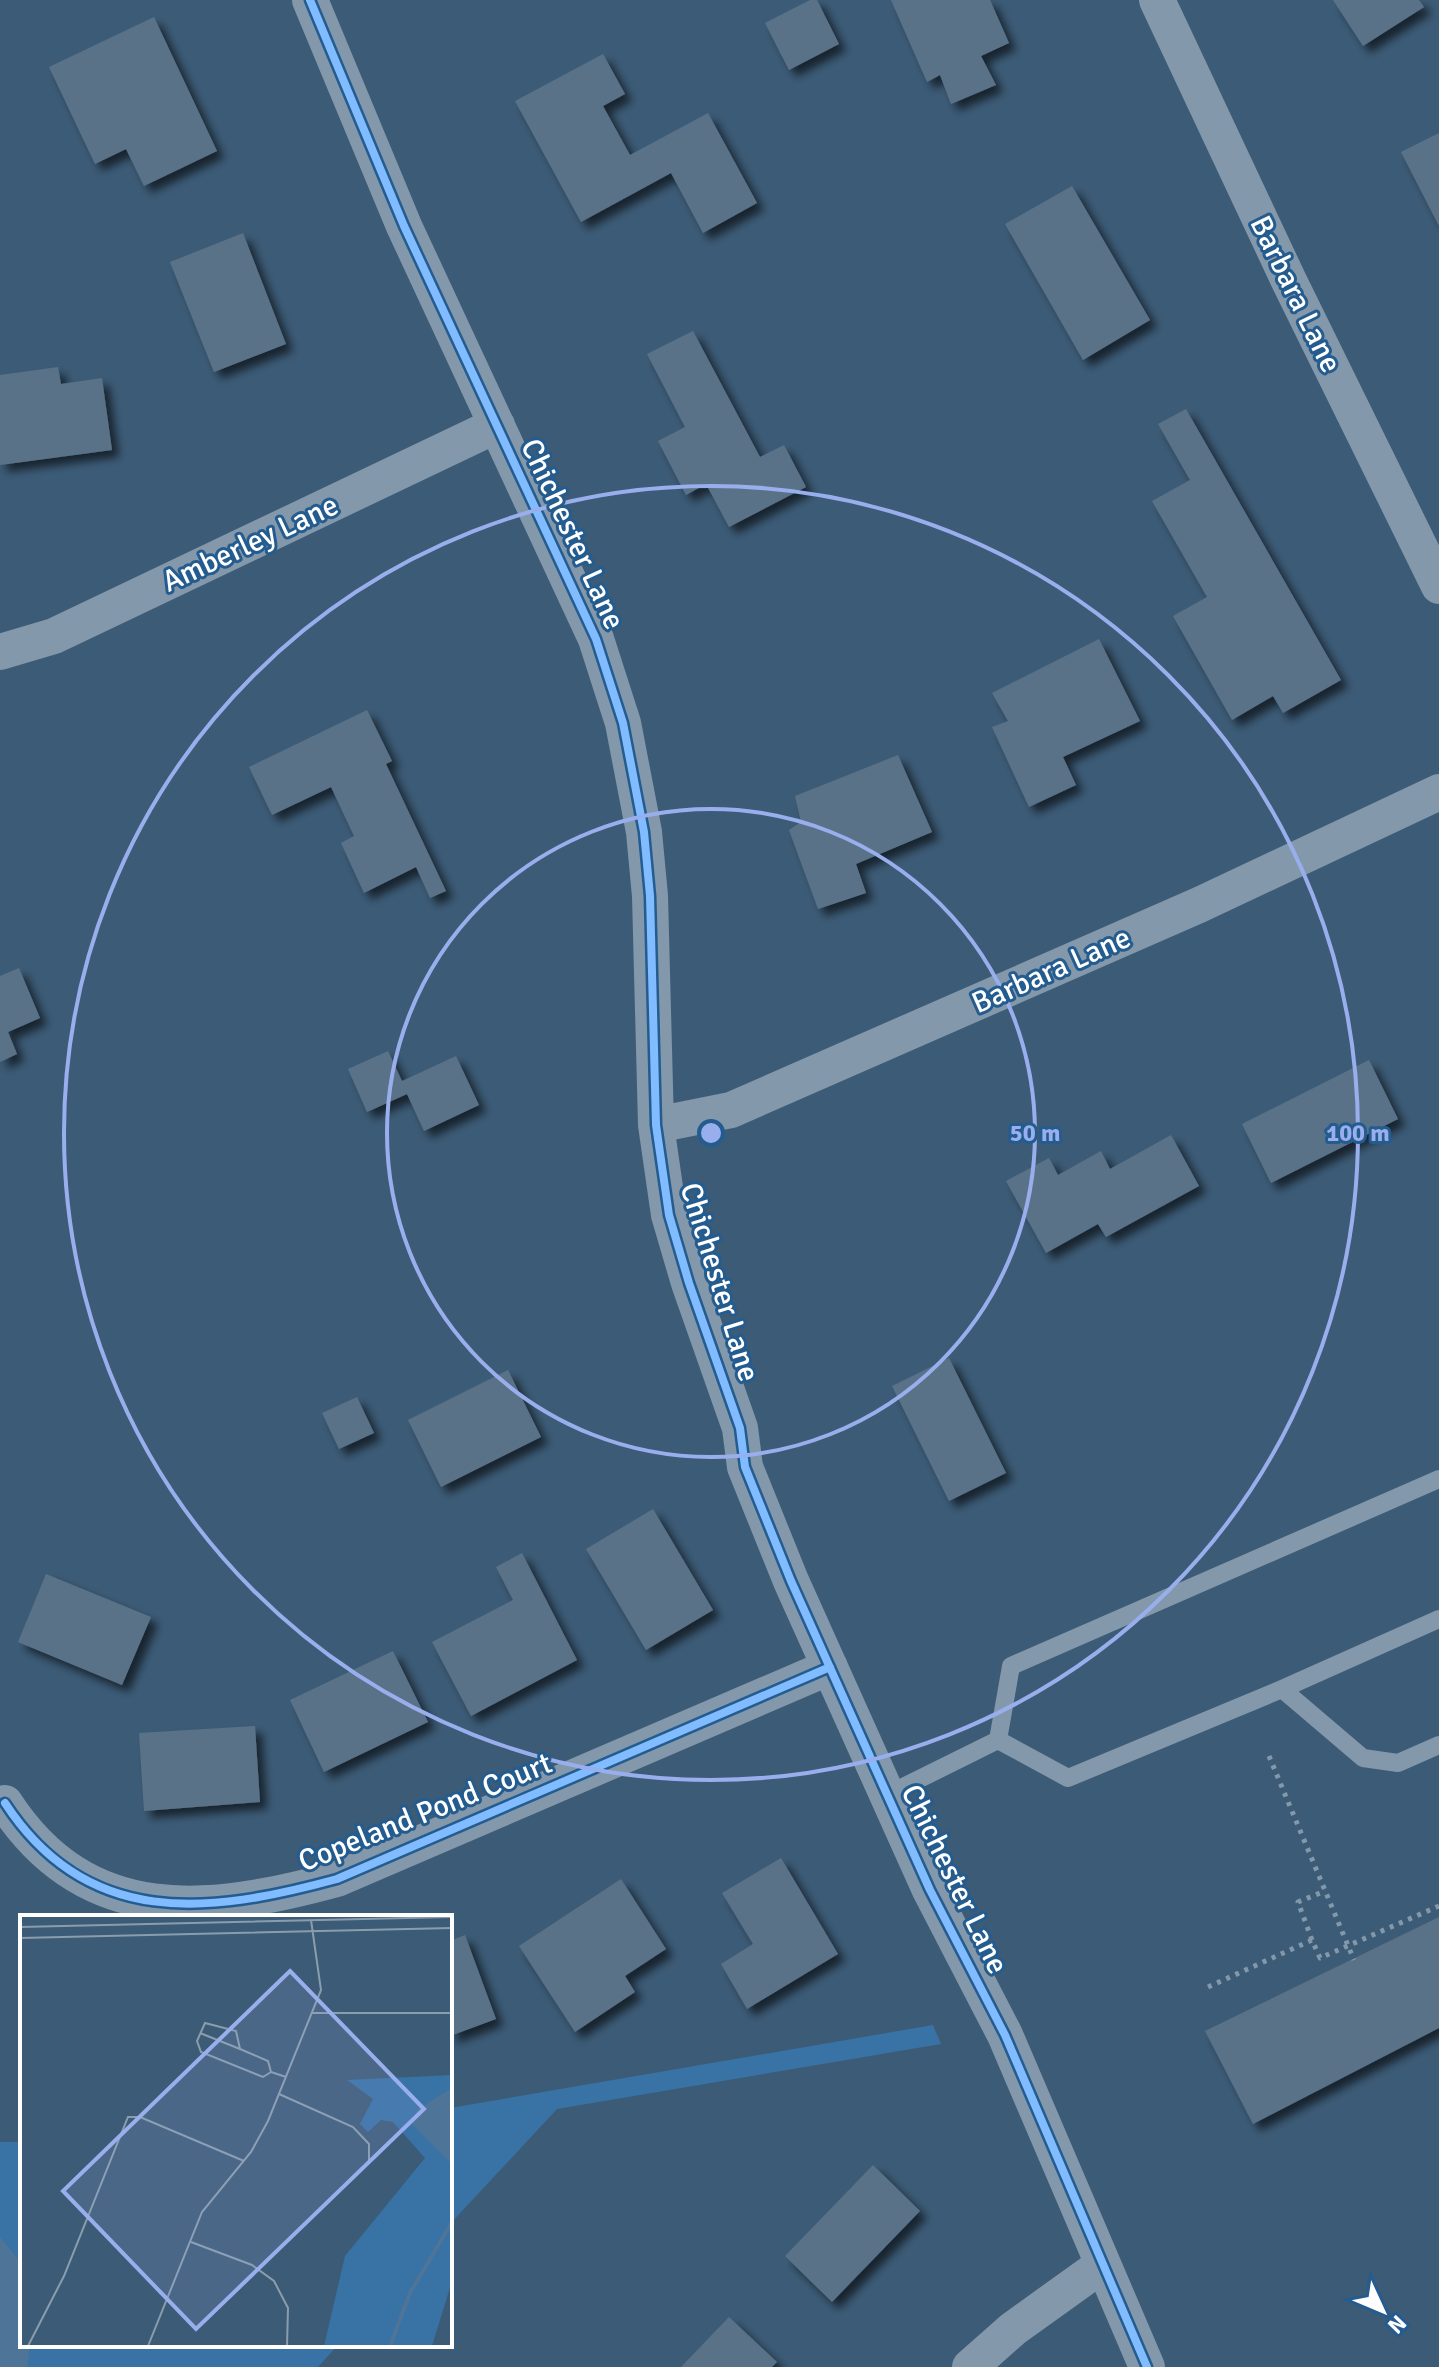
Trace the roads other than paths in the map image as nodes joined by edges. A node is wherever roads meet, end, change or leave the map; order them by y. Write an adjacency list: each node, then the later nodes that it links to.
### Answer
1 (310, 0): 3 (street, Chichester Lane)
2 (1157, 0): 4 (street, Barbara Lane)
3 (497, 425): 5 (street, Amberley Lane); 7 (street, Chichester Lane)
4 (1439, 586)
5 (0, 652)
6 (1439, 792): 7 (street, Barbara Lane)
7 (656, 1125): 10 (street, Chichester Lane)
8 (1439, 1479): 12 (lane)
9 (1439, 1619): 11 (lane)
10 (830, 1667): 14 (street, Chichester Lane); 15 (street, Copeland Pond Court)
11 (1282, 1689): 12 (lane); 13 (lane)
12 (998, 1740): 14 (lane)
13 (1439, 1745)
14 (887, 1795): 16 (street, Chichester Lane)
15 (5, 1803)
16 (1102, 2265): 17 (street); 18 (street, Chichester Lane)
17 (970, 2367)
18 (1147, 2367)

